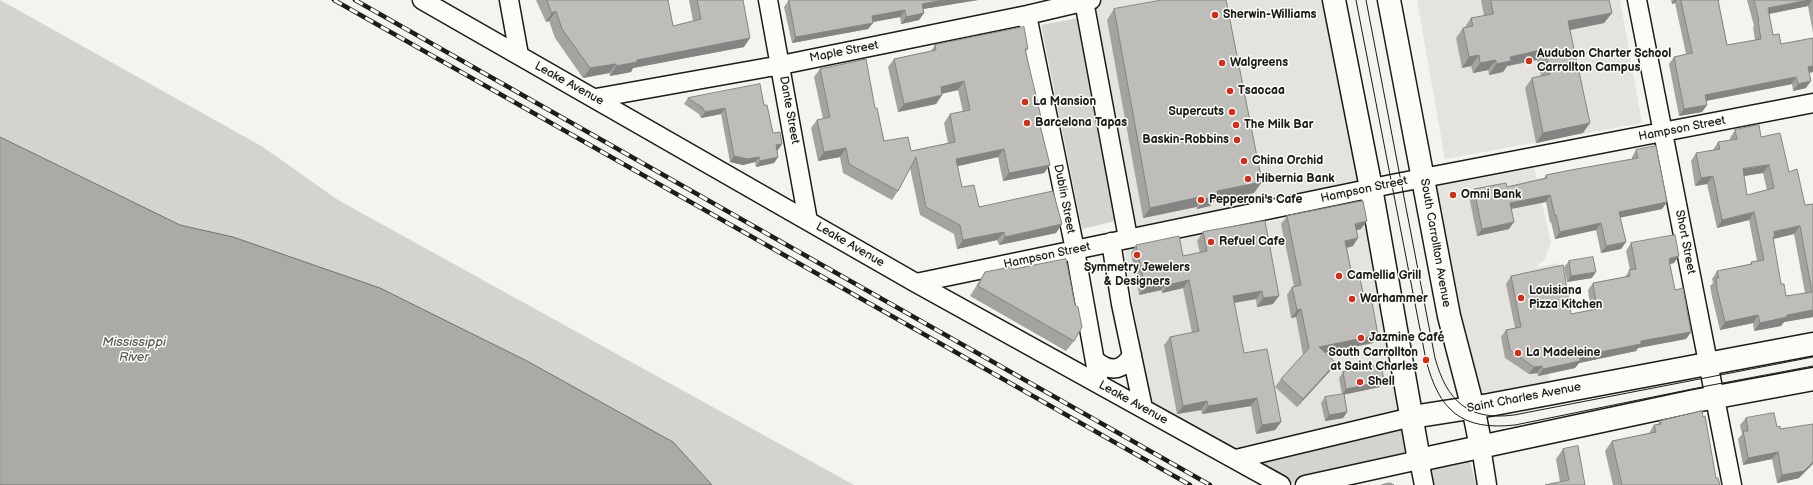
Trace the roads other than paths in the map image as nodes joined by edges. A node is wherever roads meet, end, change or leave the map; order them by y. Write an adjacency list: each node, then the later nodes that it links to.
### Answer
1 (422, 0): 9 (street, Leake Avenue)
2 (509, 0): 9 (street)
3 (768, 0): 10 (street, Dante Street)
4 (1334, 0): 15 (main road)
5 (1389, 0): 14 (main road, South Carrollton Avenue)
6 (1637, 0): 13 (street, Short Street)
7 (1087, 1): 8 (street, Maple Street); 17 (street)
8 (1043, 9): 10 (street, Maple Street); 18 (street, Dublin Street)
9 (519, 55): 11 (street, Leake Avenue)
10 (781, 65): 11 (street, Maple Street); 16 (street, Dante Street)
11 (596, 98): 16 (street, Leake Avenue)
12 (1813, 103): 13 (street, Hampson Street)
13 (1664, 132): 14 (street, Hampson Street); 23 (street, Short Street)
14 (1424, 178): 15 (street, Hampson Street); 28 (main road, South Carrollton Avenue)
15 (1370, 188): 17 (street, Hampson Street); 29 (main road)
16 (808, 221): 19 (street, Leake Avenue)
17 (1120, 240): 18 (street, Hampson Street); 21 (street)
18 (1075, 250): 19 (street, Hampson Street); 22 (street, Dublin Street)
19 (916, 283): 25 (street, Leake Avenue)
20 (1813, 344): 23 (main road, Saint Charles Avenue)
21 (1132, 355): 22 (street); 27 (street)
22 (1095, 360): 25 (street, Dublin Street)
23 (1708, 363): 26 (street, Short Street); 28 (main road, Saint Charles Avenue)
24 (1813, 379): 26 (main road)
25 (1099, 384): 27 (street, Leake Avenue)
26 (1715, 397): 30 (main road); 37 (street, Short Street)
27 (1142, 408): 31 (street, Leake Avenue)
28 (1472, 408): 29 (main road, Saint Charles Avenue); 30 (main road, South Carrollton Avenue)
29 (1412, 417): 31 (street, Saint Charles Avenue); 32 (main road)
30 (1481, 447): 32 (main road); 36 (street, South Carrollton Avenue)
31 (1236, 459): 33 (street, Leake Avenue)
32 (1419, 460): 34 (street); 35 (street)
33 (1281, 485)
34 (1305, 485)
35 (1424, 485)
36 (1487, 485)
37 (1732, 485)

